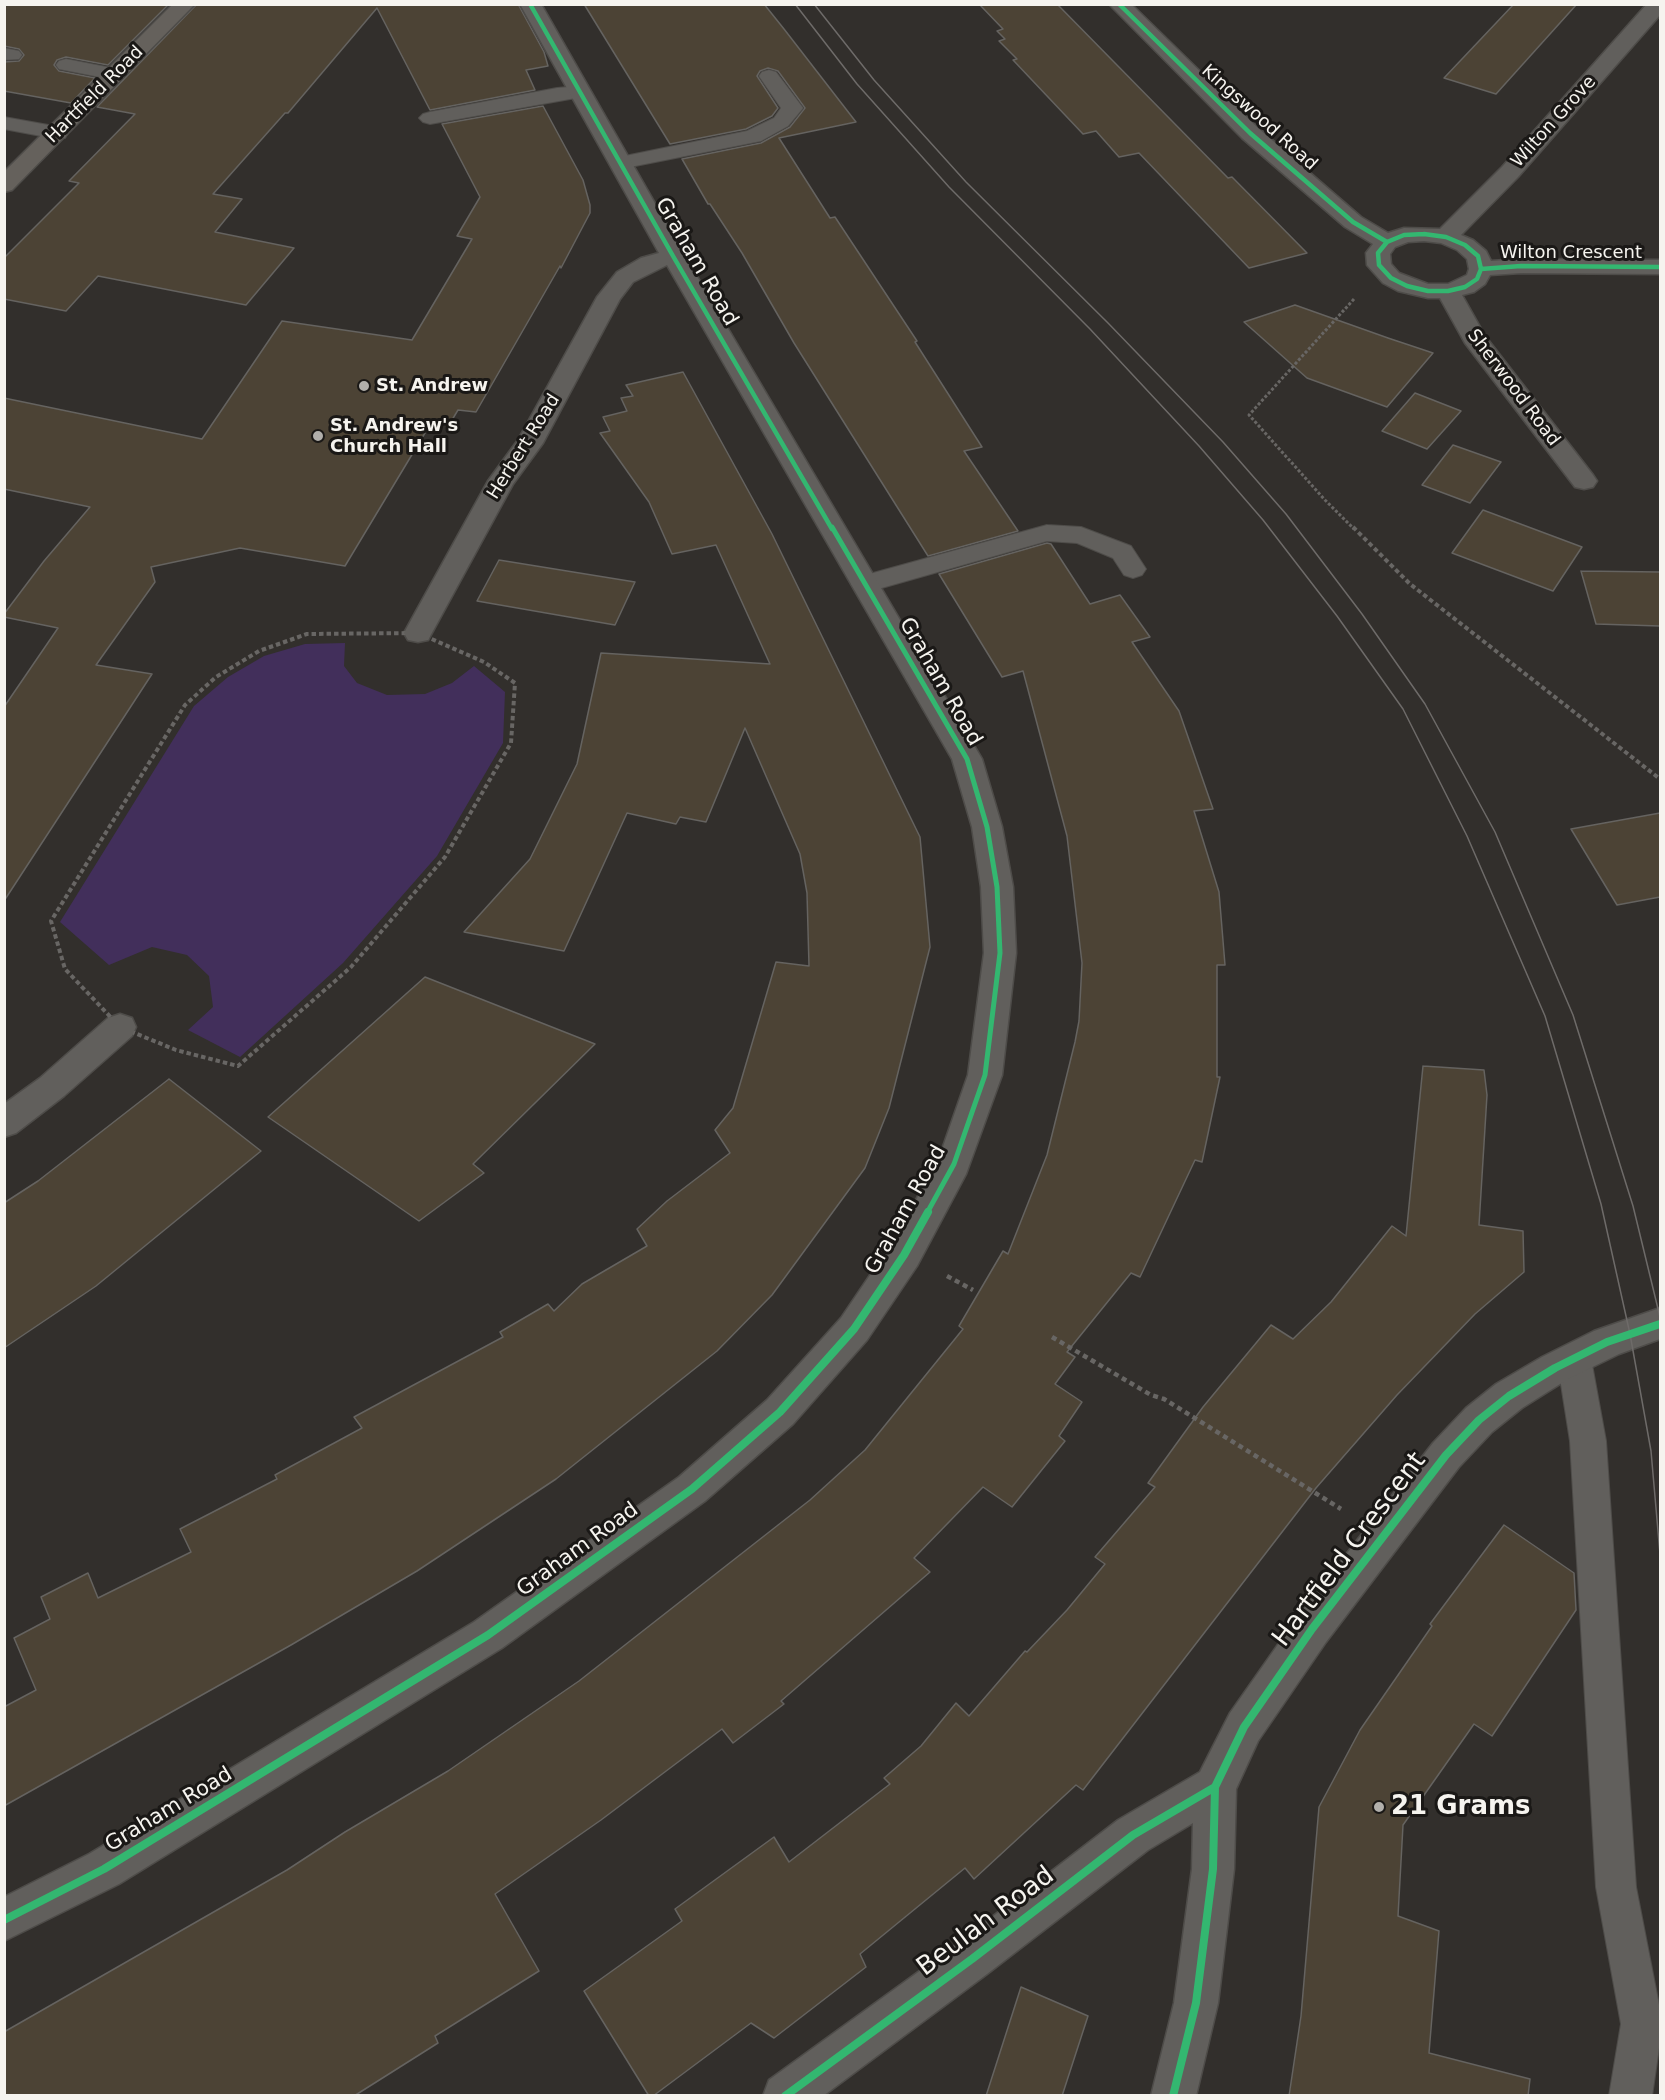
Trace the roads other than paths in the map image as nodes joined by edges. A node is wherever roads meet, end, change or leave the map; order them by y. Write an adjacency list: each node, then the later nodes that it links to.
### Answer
1 (185, 4): 6 (main road, Hartfield Road)
2 (530, 4): 8 (street, Graham Road)
3 (1119, 4): 15 (street, Kingswood Road)
4 (1659, 4): 14 (street, Wilton Grove)
5 (66, 65): 6 (lane)
6 (116, 74): 11 (main road, Hartfield Road)
7 (769, 76): 12 (lane)
8 (580, 92): 9 (lane); 12 (street, Graham Road)
9 (430, 118)
10 (4, 123): 11 (lane)
11 (57, 133): 13 (main road, Hartfield Road)
12 (620, 163): 16 (street, Graham Road)
13 (4, 185)
14 (1446, 237): 15 (street); 18 (street)
15 (1388, 242): 19 (street)
16 (673, 256): 22 (street, Graham Road); 23 (street, Herbert Road)
17 (1660, 267): 18 (street, Wilton Crescent)
18 (1481, 269): 19 (street)
19 (1448, 291): 20 (street, Sherwood Road)
20 (1584, 481)
21 (1134, 568): 22 (lane)
22 (864, 584): 29 (street, Graham Road)
23 (418, 633)
24 (120, 1027): 25 (street)
25 (4, 1123)
26 (1660, 1324): 27 (street, Hartfield Crescent)
27 (1574, 1359): 28 (street, Hartfield Crescent); 32 (lane)
28 (1215, 1787): 30 (street, Beulah Road); 31 (street, Hartfield Crescent)
29 (4, 1920)
30 (785, 2096)
31 (1173, 2096)
32 (1630, 2096)

